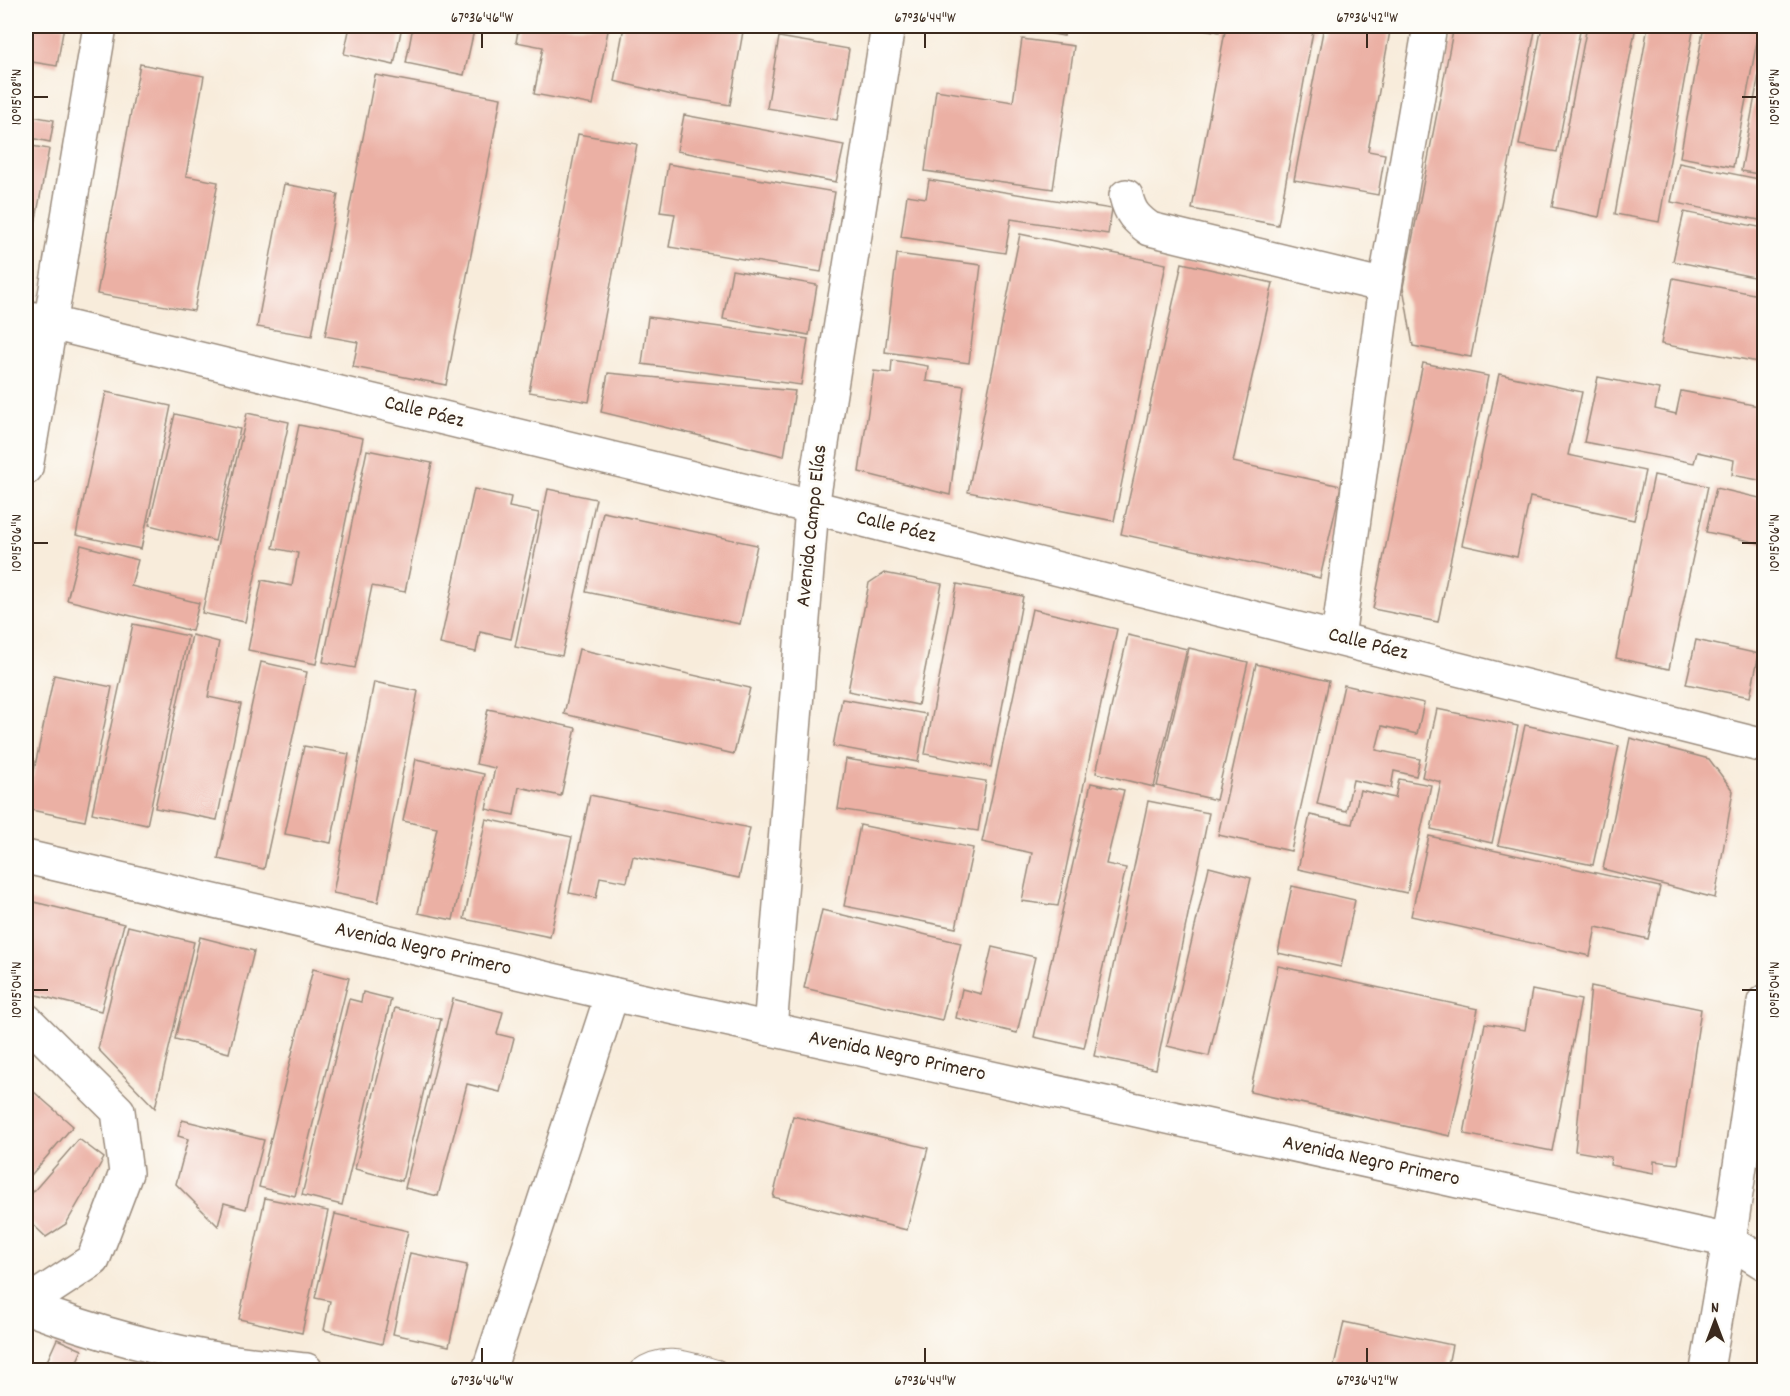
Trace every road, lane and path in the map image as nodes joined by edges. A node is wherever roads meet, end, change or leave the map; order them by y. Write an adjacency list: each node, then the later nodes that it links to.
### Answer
1 (100, 26): 6 (street)
2 (888, 26): 8 (street, Avenida Campo Elías)
3 (1430, 26): 5 (street)
4 (1125, 196): 5 (street)
5 (1385, 286): 9 (street)
6 (38, 320): 7 (street); 8 (street, Calle Páez)
7 (26, 468)
8 (812, 507): 9 (street, Calle Páez); 15 (street, Avenida Campo Elías)
9 (1338, 638): 10 (street, Calle Páez)
10 (1764, 746)
11 (26, 857): 12 (street, Avenida Negro Primero)
12 (612, 994): 15 (street, Avenida Negro Primero); 20 (street)
13 (1764, 1002): 16 (street)
14 (26, 1020): 18 (street)
15 (770, 1029): 16 (street, Avenida Negro Primero)
16 (1729, 1241): 17 (street, Avenida Negro Primero); 23 (street)
17 (1764, 1263)
18 (26, 1306): 19 (street)
19 (306, 1371)
20 (489, 1371)
21 (639, 1371): 22 (lane)
22 (717, 1371)
23 (1707, 1371)

